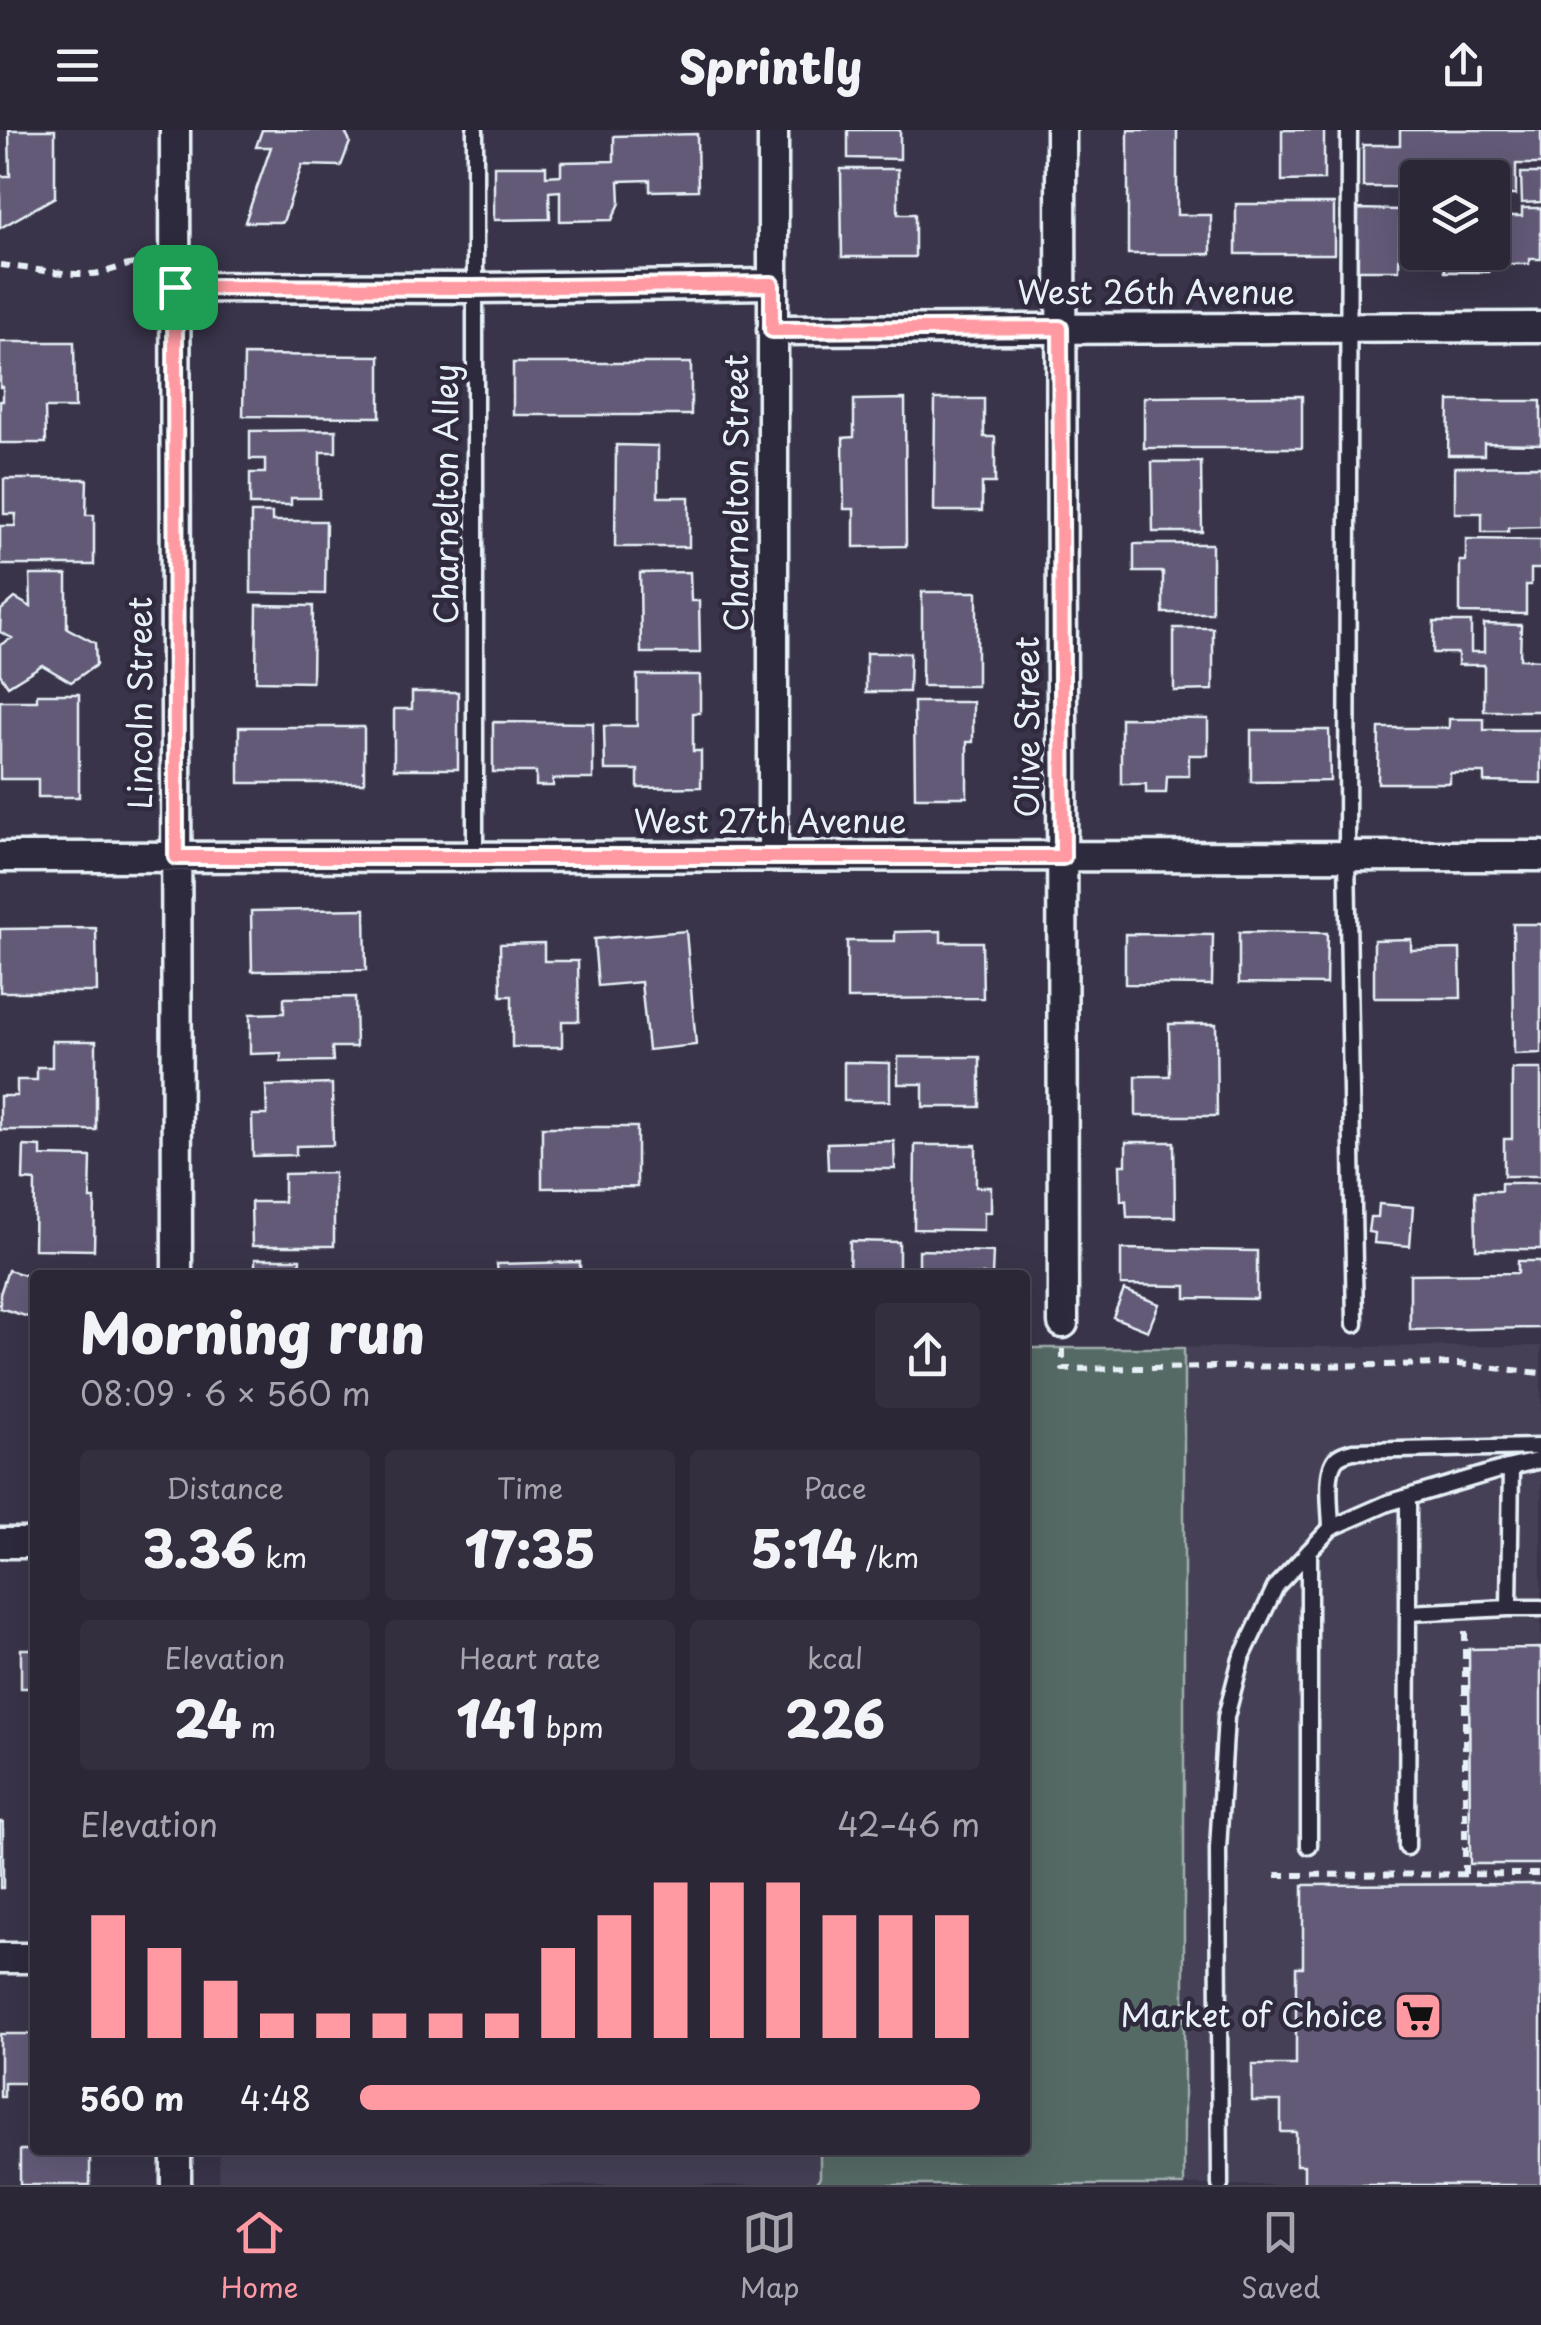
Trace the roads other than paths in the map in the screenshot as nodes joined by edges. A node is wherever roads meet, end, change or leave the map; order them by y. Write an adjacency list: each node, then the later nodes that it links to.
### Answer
1 (176, 130): 6 (street, Lincoln Street)
2 (475, 130): 8 (lane, Charnelton Alley)
3 (773, 130): 7 (street, Charnelton Street)
4 (1061, 130): 9 (street, Olive Street)
5 (1349, 130): 10 (lane)
6 (175, 275): 8 (street); 17 (street, Lincoln Street)
7 (772, 284): 8 (street); 12 (street, Charnelton Street)
8 (474, 288): 18 (lane, Charnelton Alley)
9 (1060, 328): 10 (street, West 26th Avenue); 12 (street, West 26th Avenue); 19 (street, Olive Street)
10 (1348, 328): 11 (street, West 26th Avenue); 14 (lane)
11 (1541, 328)
12 (772, 330): 13 (street, Charnelton Street)
13 (773, 856): 18 (street, West 27th Avenue); 19 (street, West 27th Avenue)
14 (1348, 856): 15 (street, West 27th Avenue); 19 (street, West 27th Avenue); 22 (lane)
15 (1541, 856)
16 (0, 857): 17 (street, West 27th Avenue)
17 (176, 857): 18 (street, West 27th Avenue); 20 (street, Lincoln Street)
18 (476, 857)
19 (1063, 857): 21 (street, Olive Street)
20 (177, 1270)
21 (1063, 1323)
22 (1355, 1324)
23 (1541, 1447): 27 (lane)
24 (1541, 1460): 25 (lane)
25 (1511, 1467): 26 (lane); 31 (lane)
26 (1408, 1497): 27 (lane); 33 (lane)
27 (1332, 1528): 30 (lane)
28 (0, 1543): 29 (street)
29 (30, 1543)
30 (1309, 1551): 34 (lane); 40 (lane)
31 (1509, 1608): 32 (lane); 33 (lane)
32 (1541, 1608)
33 (1408, 1613): 35 (lane)
34 (1309, 1846)
35 (1407, 1848)
36 (0, 1958): 37 (street)
37 (30, 1958)
38 (176, 2155): 39 (street)
39 (176, 2185)
40 (1220, 2185)

